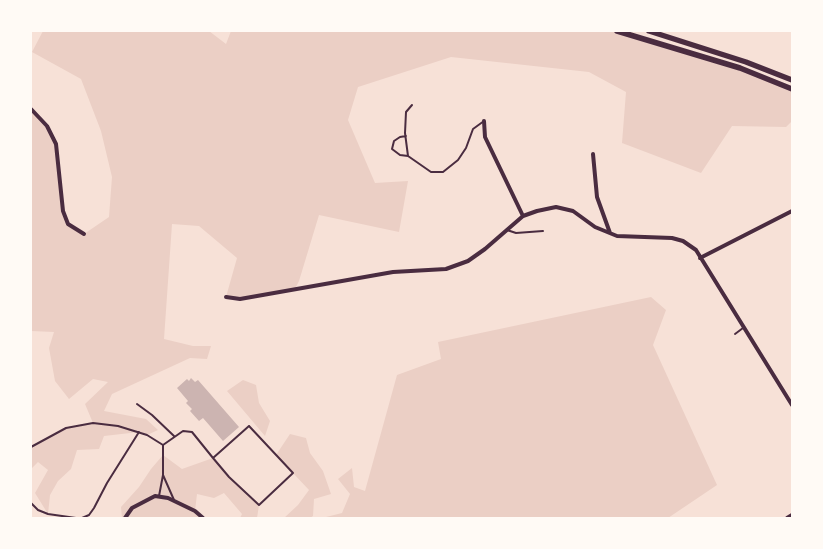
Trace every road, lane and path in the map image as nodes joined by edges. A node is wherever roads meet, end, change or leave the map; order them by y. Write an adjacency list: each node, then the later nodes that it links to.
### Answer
1 (617, 31): 4 (main road)
2 (649, 31): 3 (main road)
3 (792, 80)
4 (792, 89)
5 (412, 105): 8 (lane)
6 (31, 109): 16 (street)
7 (484, 121): 10 (lane); 12 (street)
8 (406, 136): 10 (lane); 10 (lane)
9 (593, 154): 15 (street)
10 (408, 156)
11 (792, 211): 17 (street)
12 (523, 216): 13 (street); 15 (street)
13 (507, 230): 14 (lane); 18 (street)
14 (543, 231)
15 (610, 233): 17 (street)
16 (84, 234)
17 (700, 258): 19 (street)
18 (226, 297)
19 (743, 328): 20 (lane); 22 (street)
20 (735, 334)
21 (137, 404): 24 (lane)
22 (792, 405)
23 (139, 432): 25 (lane); 26 (lane); 34 (lane)
24 (174, 436): 25 (lane); 27 (lane)
25 (163, 444): 28 (lane)
26 (31, 447)
27 (213, 458): 27 (lane)
28 (163, 475): 29 (lane); 30 (lane)
29 (158, 497): 30 (street); 35 (street)
30 (174, 501): 36 (street)
31 (31, 503): 33 (lane)
32 (792, 515): 37 (street)
33 (76, 518)
34 (82, 518)
35 (125, 518)
36 (203, 518)
37 (787, 518)

